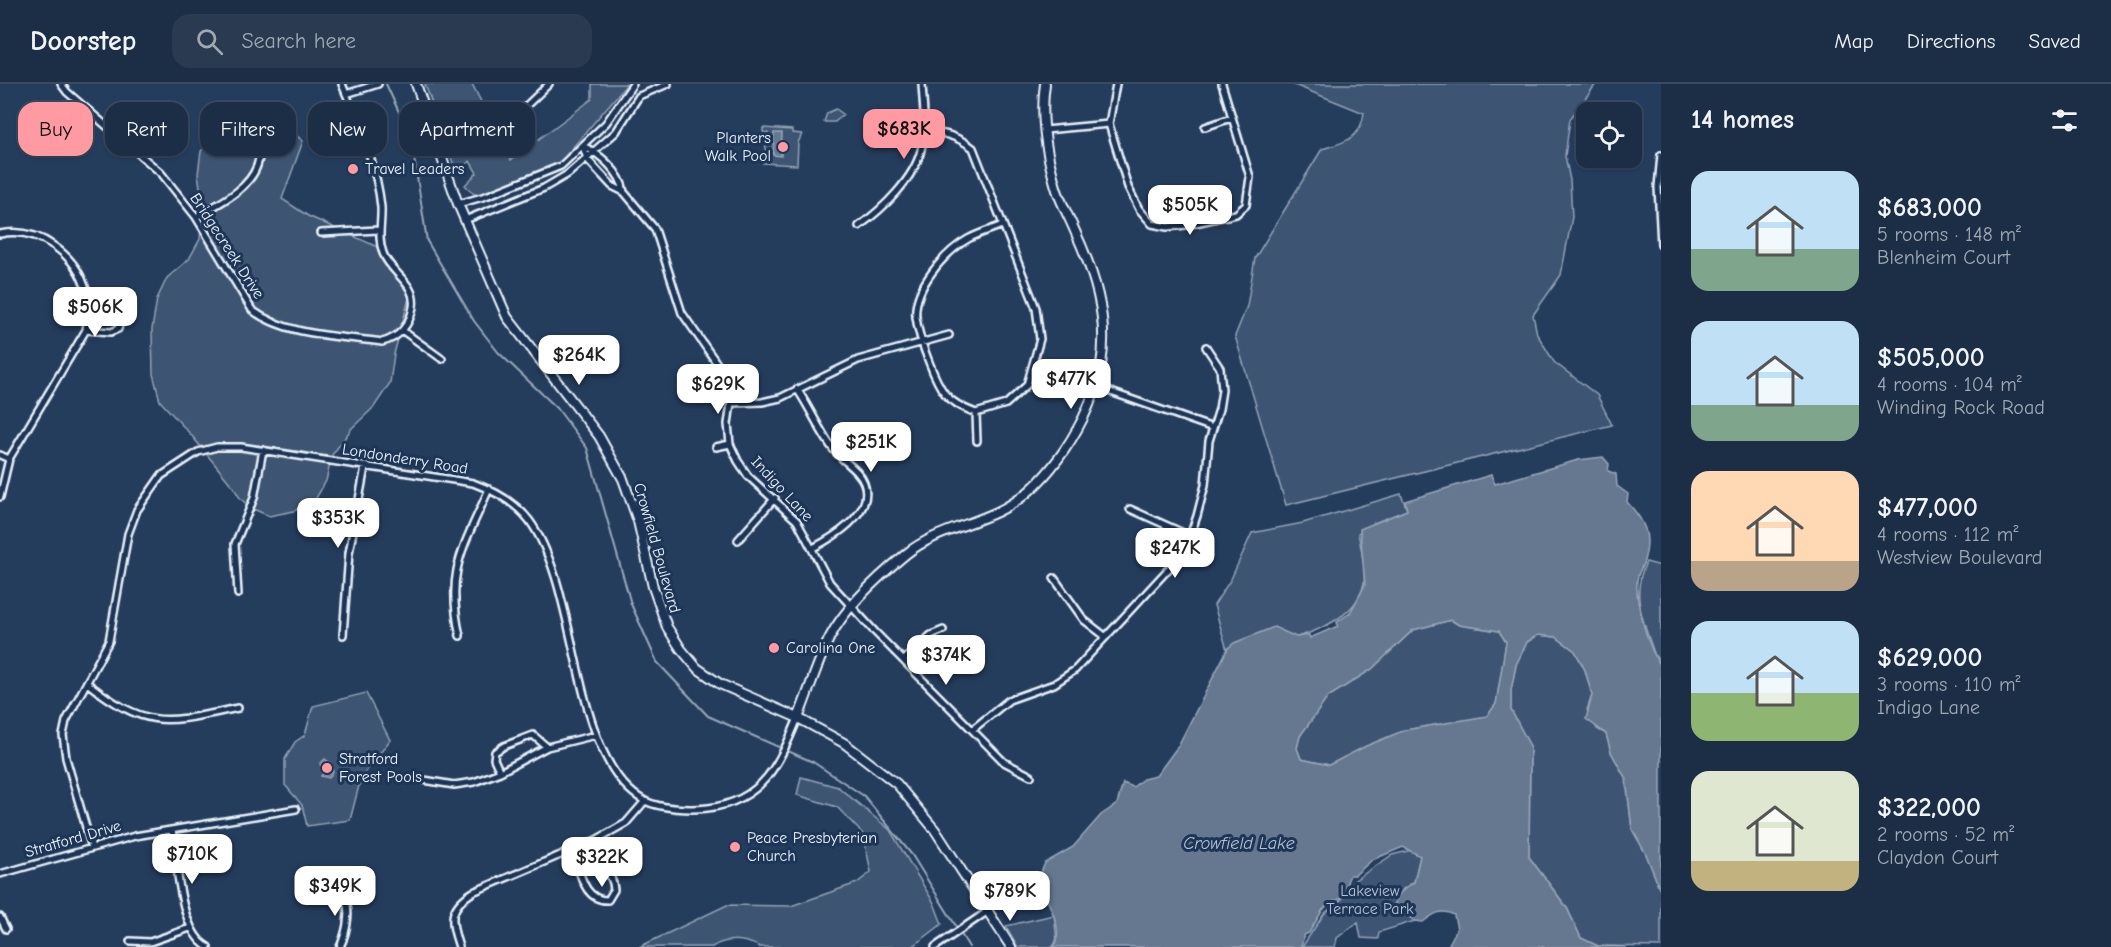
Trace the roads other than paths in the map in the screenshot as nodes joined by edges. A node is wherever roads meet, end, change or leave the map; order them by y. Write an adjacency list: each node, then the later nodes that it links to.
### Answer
1 (62, 84): 26 (street, Bridgecreek Drive)
2 (342, 84): 12 (street)
3 (378, 84): 12 (street)
4 (416, 84): 25 (main road, Crowfield Boulevard)
5 (549, 84): 13 (street)
6 (633, 84): 19 (street)
7 (668, 84): 20 (street)
8 (922, 84): 18 (street)
9 (1045, 84): 17 (main road)
10 (1116, 84): 15 (street)
11 (1222, 84): 14 (street)
12 (346, 94): 30 (street)
13 (530, 102)
14 (1231, 118): 15 (street); 16 (street)
15 (1109, 124): 17 (street)
16 (1205, 127)
17 (1045, 130): 42 (main road)
18 (924, 132): 28 (street); 29 (street)
19 (582, 146): 20 (street, Indigo Lane); 23 (street, Indigo Lane); 25 (street)
20 (595, 152): 23 (street); 24 (street, Indigo Lane)
21 (1661, 155): 33 (street)
22 (259, 156): 26 (street)
23 (587, 159): 24 (street, Indigo Lane); 27 (street)
24 (624, 192): 44 (street, Indigo Lane)
25 (458, 204): 27 (main road, Crowfield Boulevard)
26 (196, 217): 36 (street, Bridgecreek Drive)
27 (465, 220): 71 (main road, Crowfield Boulevard)
28 (1003, 225): 38 (street); 41 (street)
29 (860, 226)
30 (378, 230): 31 (street); 36 (street)
31 (321, 233)
32 (0, 234): 34 (street)
33 (1661, 245)
34 (88, 312): 35 (street); 35 (street)
35 (86, 330): 52 (street)
36 (404, 331): 40 (street)
37 (949, 335): 38 (street)
38 (922, 342): 43 (street); 45 (street)
39 (1206, 348): 46 (street)
40 (442, 359)
41 (1034, 365): 42 (street); 45 (street)
42 (1094, 388): 46 (street); 63 (main road)
43 (797, 389): 44 (street); 60 (street)
44 (731, 403): 48 (street, Indigo Lane)
45 (976, 413): 47 (street)
46 (1213, 428): 58 (street)
47 (976, 441)
48 (730, 444): 49 (street); 56 (street, Indigo Lane)
49 (716, 447)
50 (263, 450): 53 (street, Londonderry Road); 62 (street); 69 (street, Londonderry Road)
51 (0, 455): 52 (street)
52 (9, 459): 55 (street)
53 (365, 466): 54 (street, Londonderry Road); 65 (street)
54 (489, 489): 66 (street); 73 (street, Londonderry Road)
55 (0, 496)
56 (775, 498): 59 (street); 60 (street, Indigo Lane)
57 (1130, 509): 58 (street)
58 (1190, 536): 67 (street)
59 (738, 540)
60 (813, 548): 63 (street, Indigo Lane)
61 (1054, 578): 67 (street)
62 (238, 594)
63 (852, 607): 68 (street, Indigo Lane); 71 (main road)
64 (943, 630): 68 (street)
65 (343, 635)
66 (460, 636)
67 (1106, 638): 72 (street)
68 (904, 660): 72 (street, Indigo Lane)
69 (87, 683): 70 (street); 82 (street, Londonderry Road)
70 (238, 708)
71 (798, 718): 78 (street, Londonderry Road); 86 (main road, Crowfield Boulevard)
72 (973, 729): 76 (street, Indigo Lane)
73 (596, 735): 74 (street); 78 (street, Londonderry Road)
74 (546, 747): 75 (street); 75 (street)
75 (500, 772): 77 (street)
76 (1031, 776)
77 (412, 778)
78 (645, 801): 81 (street)
79 (296, 809): 80 (street, Stratford Drive)
80 (172, 830): 82 (street, Stratford Drive); 88 (street)
81 (596, 840): 83 (street); 83 (street)
82 (92, 848): 84 (street, Stratford Drive)
83 (572, 851): 93 (street)
84 (0, 874)
85 (323, 889): 92 (street)
86 (988, 911): 94 (street); 95 (main road, Crowfield Boulevard)
87 (0, 917): 89 (street)
88 (190, 928): 90 (street); 91 (street)
89 (6, 929)
90 (130, 941)
91 (208, 947)
92 (340, 947)
93 (459, 947)
94 (935, 947)
95 (1011, 947)

